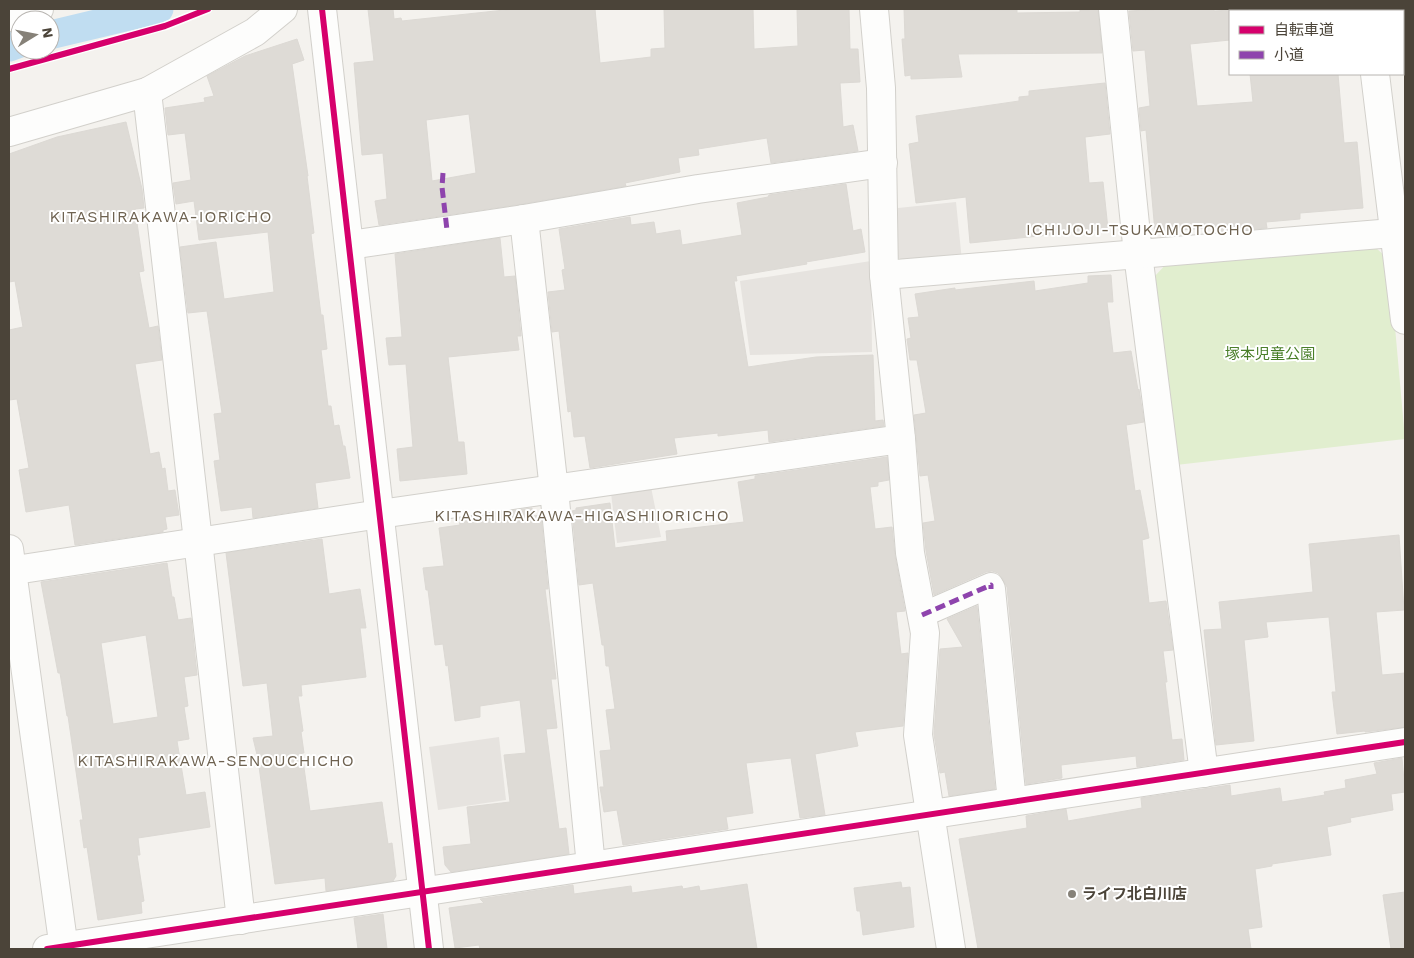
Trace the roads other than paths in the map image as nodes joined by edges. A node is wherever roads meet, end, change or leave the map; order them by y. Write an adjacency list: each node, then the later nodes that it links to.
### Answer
1 (39, 9): 8 (street)
2 (284, 9): 10 (street)
3 (322, 9): 15 (street)
4 (874, 9): 12 (street)
5 (1113, 9): 16 (street)
6 (1402, 9): 7 (street)
7 (1388, 10)
8 (9, 17)
9 (1375, 75): 14 (street)
10 (147, 92): 11 (street); 22 (street)
11 (9, 132)
12 (883, 163): 13 (street); 17 (street)
13 (524, 219): 15 (street); 20 (street)
14 (1400, 232): 16 (street); 18 (street)
15 (350, 245): 21 (street)
16 (1138, 254): 17 (street); 27 (street)
17 (884, 275): 19 (street)
18 (1405, 320)
19 (901, 439): 20 (street); 25 (street)
20 (554, 490): 21 (street); 30 (street)
21 (380, 514): 22 (street); 31 (street)
22 (198, 543): 23 (street); 32 (street)
23 (10, 563): 33 (street)
24 (992, 589): 25 (street); 28 (street)
25 (922, 616): 29 (street)
26 (1405, 742): 27 (street)
27 (1204, 773): 28 (street)
28 (1012, 802): 29 (street)
29 (931, 814): 30 (street); 35 (street)
30 (591, 866): 31 (street)
31 (423, 892): 32 (street); 34 (street)
32 (242, 920): 33 (street)
33 (58, 948)
34 (429, 949)
35 (951, 949)

